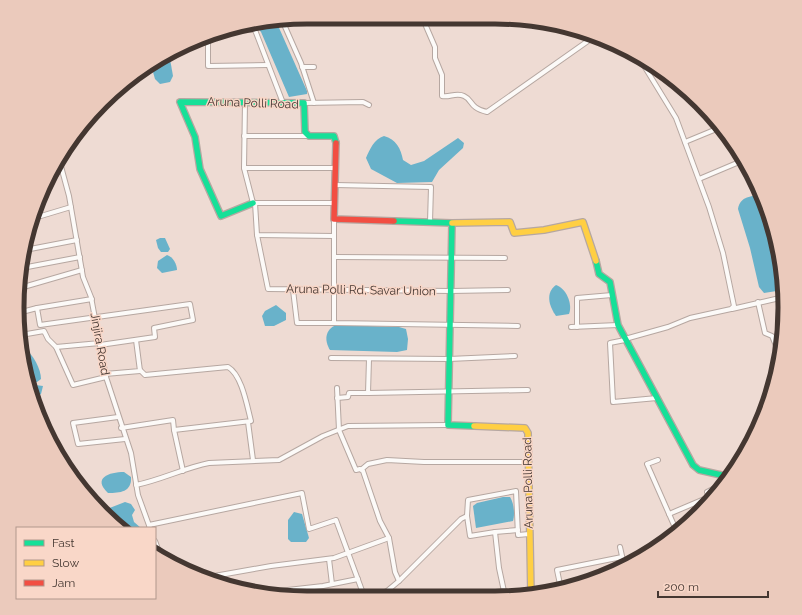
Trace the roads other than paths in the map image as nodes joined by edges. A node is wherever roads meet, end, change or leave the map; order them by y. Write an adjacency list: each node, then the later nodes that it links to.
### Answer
1 (425, 24): 4 (street)
2 (284, 25): 7 (street)
3 (250, 30): 6 (street)
4 (589, 40)
5 (208, 42): 6 (street)
6 (268, 65): 11 (street)
7 (302, 67): 8 (street); 13 (street)
8 (314, 68)
9 (645, 68): 18 (street)
10 (245, 102): 11 (street, Aruna Polli Road); 16 (street); 25 (street, Aruna Polli Road)
11 (283, 103): 12 (street, Aruna Polli Road)
12 (304, 103): 13 (street); 17 (street, Aruna Polli Road)
13 (314, 103): 14 (street)
14 (369, 105)
15 (715, 130): 18 (street)
16 (244, 136): 17 (street); 21 (street)
17 (309, 136): 22 (street)
18 (685, 142): 23 (street)
19 (738, 163): 23 (street)
20 (61, 168): 27 (street, Jinjira Road)
21 (244, 168): 22 (street); 25 (street)
22 (336, 168): 24 (street)
23 (699, 179): 52 (street)
24 (335, 185): 26 (street); 30 (street)
25 (254, 203): 26 (street); 32 (street)
26 (334, 203): 29 (street)
27 (71, 207): 28 (street); 34 (street, Jinjira Road)
28 (40, 214)
29 (334, 219): 30 (street); 33 (street)
30 (430, 222): 31 (street)
31 (452, 223): 38 (street); 47 (street)
32 (257, 235): 33 (street); 43 (street, Aruna Polli Rd, Savar Union)
33 (334, 236): 36 (street)
34 (77, 240): 35 (street); 37 (street, Jinjira Road)
35 (30, 249)
36 (334, 256): 38 (street); 44 (street)
37 (80, 257): 40 (street); 41 (street, Jinjira Road)
38 (451, 258): 39 (street); 46 (street)
39 (505, 258)
40 (26, 267)
41 (82, 270): 42 (street); 48 (street, Jinjira Road)
42 (25, 287)
43 (294, 290): 44 (street, Aruna Polli Rd, Savar Union); 55 (street)
44 (334, 290): 46 (street, Aruna Polli Rd, Savar Union); 55 (street)
45 (508, 290): 46 (street, Aruna Polli Rd, Savar Union)
46 (451, 291): 57 (street)
47 (612, 295): 56 (street); 60 (street)
48 (92, 298): 51 (street); 54 (street, Jinjira Road)
49 (777, 298): 50 (street)
50 (758, 302): 52 (street); 65 (street)
51 (37, 308): 53 (street); 54 (street)
52 (731, 309): 62 (street)
53 (24, 311)
54 (96, 317): 63 (street); 64 (street, Jinjira Road)
55 (334, 323): 57 (street)
56 (618, 324): 60 (street); 62 (street)
57 (449, 326): 58 (street); 70 (street)
58 (518, 326)
59 (571, 327): 60 (street)
60 (577, 327)
61 (25, 334): 66 (street)
62 (625, 339): 78 (street); 78 (street)
63 (136, 340): 64 (street); 71 (street)
64 (100, 344): 66 (street); 72 (street, Jinjira Road)
65 (776, 345)
66 (56, 347): 72 (street)
67 (515, 356): 70 (street)
68 (331, 358): 69 (street)
69 (369, 358): 70 (street); 75 (street)
70 (449, 358): 76 (street)
71 (140, 370): 72 (street); 80 (street)
72 (105, 376): 79 (street, Jinjira Road)
73 (337, 388): 77 (street)
74 (528, 390): 76 (street)
75 (368, 393): 76 (street); 77 (street)
76 (449, 393): 81 (street)
77 (338, 398): 84 (street)
78 (657, 398): 91 (street)
79 (118, 417): 82 (street, Jinjira Road); 85 (street)
80 (248, 422): 83 (street); 86 (street)
81 (448, 425): 84 (street); 88 (street, Aruna Polli Road)
82 (122, 428): 83 (street); 85 (street, Jinjira Road)
83 (174, 430): 90 (street)
84 (339, 430): 86 (street); 89 (street)
85 (125, 438): 92 (street, Jinjira Road)
86 (253, 460): 90 (street)
87 (658, 460): 94 (street)
88 (527, 462): 89 (street); 100 (street, Aruna Polli Road)
89 (362, 470): 101 (street)
90 (183, 471): 92 (street)
91 (722, 475)
92 (136, 485): 97 (street, Jinjira Road)
93 (703, 500): 94 (street)
94 (669, 514): 96 (street)
95 (467, 516): 98 (street); 99 (street); 109 (street)
96 (674, 526)
97 (150, 527): 103 (street)
98 (518, 530): 99 (street); 100 (street)
99 (496, 532): 114 (street)
100 (529, 534): 112 (street, Aruna Polli Road)
101 (389, 538): 103 (street); 109 (street)
102 (620, 547): 104 (street)
103 (348, 552): 105 (street); 108 (street)
104 (622, 556): 106 (street); 110 (street)
105 (329, 559): 107 (street); 111 (street)
106 (623, 560)
107 (215, 576)
108 (358, 579): 111 (street); 115 (street)
109 (399, 581): 116 (street)
110 (560, 583)
111 (332, 584): 113 (street)
112 (531, 589)
113 (296, 590)
114 (504, 590)
115 (362, 591)
116 (387, 591)

